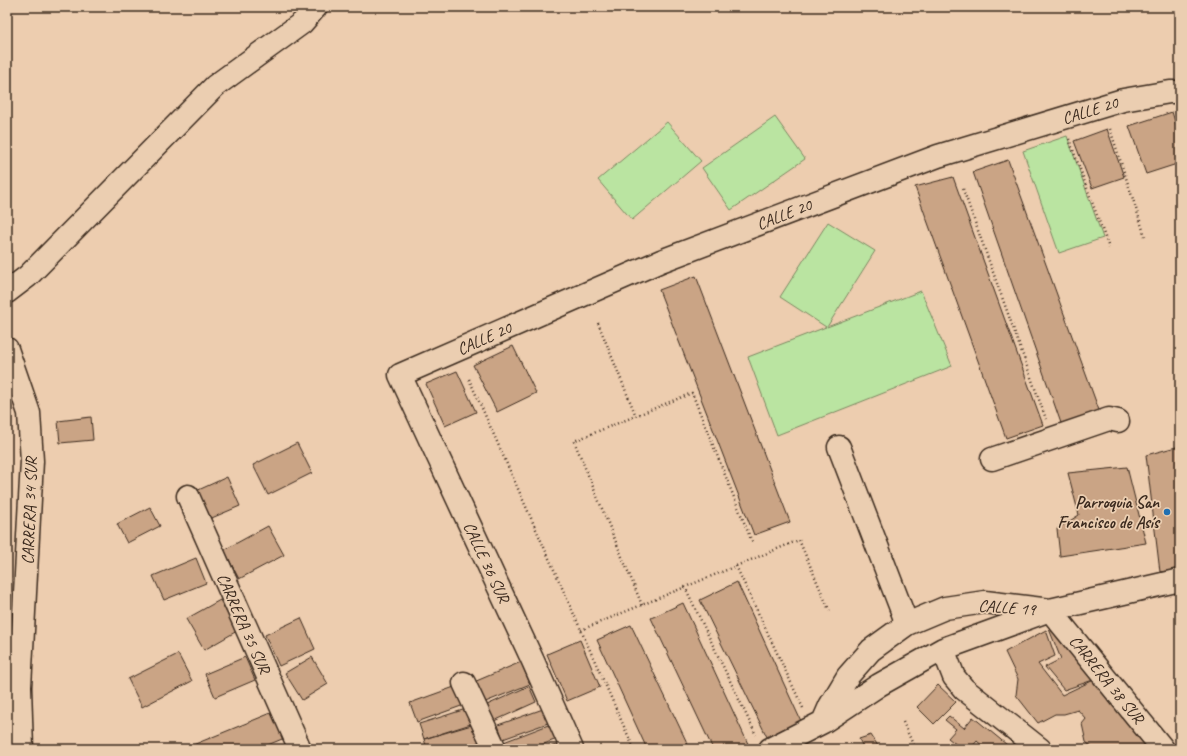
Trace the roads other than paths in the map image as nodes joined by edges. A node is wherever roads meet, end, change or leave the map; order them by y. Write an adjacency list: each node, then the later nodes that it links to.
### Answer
1 (316, 7): 3 (street)
2 (1180, 92): 5 (street, CALLE 20)
3 (7, 292)
4 (7, 349): 17 (street, CARRERA 34 SUR)
5 (400, 375): 20 (street, CALLE 36 SUR)
6 (1118, 421): 8 (street)
7 (839, 447): 12 (street)
8 (992, 459)
9 (188, 496): 18 (street, CARRERA 35 SUR)
10 (1180, 580): 11 (street, CALLE 19)
11 (1050, 610): 12 (street, CALLE 19); 13 (street, CALLE 19); 22 (street, CARRERA 38 SUR)
12 (908, 624): 15 (street, CALLE 19)
13 (943, 650): 15 (street, CALLE 19); 21 (street)
14 (464, 683): 19 (street)
15 (814, 717): 16 (street, CALLE 19)
16 (764, 745)
17 (22, 749)
18 (300, 749)
19 (495, 749)
20 (572, 749)
21 (1040, 749)
22 (1163, 749)

